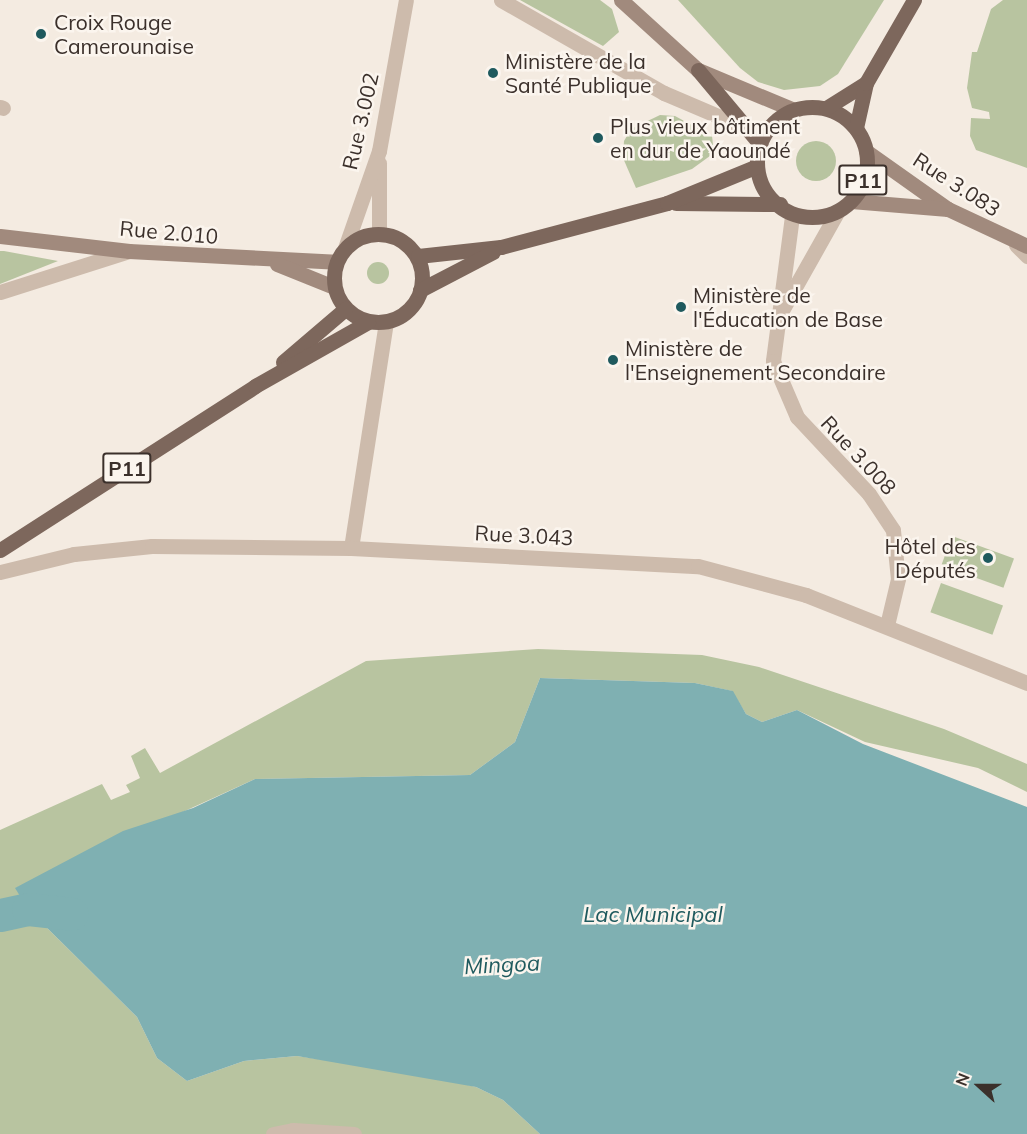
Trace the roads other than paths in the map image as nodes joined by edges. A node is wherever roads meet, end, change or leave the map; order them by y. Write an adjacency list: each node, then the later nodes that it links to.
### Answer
1 (406, 0): 12 (street, Rue 3.002)
2 (501, 0): 9 (street)
3 (621, 0): 5 (main road)
4 (914, 0): 6 (main road)
5 (698, 69): 8 (main road); 9 (main road)
6 (866, 83): 7 (main road); 10 (main road)
7 (826, 108): 8 (main road); 10 (main road)
8 (794, 110): 11 (main road)
9 (746, 128): 11 (main road)
10 (856, 129): 13 (main road, P11)
11 (760, 144): 14 (main road)
12 (379, 151): 21 (street); 25 (street, Rue 3.002)
13 (866, 151): 15 (main road, P11); 18 (main road, Rue 3.083)
14 (757, 166): 16 (main road); 17 (main road)
15 (851, 201): 18 (main road); 19 (main road, P11)
16 (667, 203): 17 (main road); 24 (main road)
17 (780, 204): 20 (main road)
18 (948, 209): 23 (main road, Rue 3.083)
19 (838, 212): 20 (main road, P11); 35 (street)
20 (792, 216): 35 (street, Rue 3.008)
21 (379, 233): 25 (main road); 27 (main road)
22 (0, 236): 26 (main road, Rue 2.010)
23 (1021, 245): 28 (street)
24 (501, 247): 27 (main road); 32 (main road)
25 (345, 248): 30 (main road)
26 (129, 251): 29 (main road, Rue 2.010); 33 (street)
27 (418, 256): 32 (main road)
28 (1027, 256)
29 (269, 261): 30 (main road, Rue 2.010); 31 (main road)
30 (336, 262): 31 (main road)
31 (334, 287): 34 (main road)
32 (420, 290): 37 (main road)
33 (1, 293)
34 (345, 309): 36 (main road, P11); 38 (main road)
35 (778, 317): 42 (street, Rue 3.008)
36 (368, 322): 37 (main road, P11); 38 (main road, P11)
37 (386, 322): 39 (street)
38 (255, 386): 40 (main road, P11)
39 (351, 548): 41 (street, Rue 3.043); 42 (street, Rue 3.043)
40 (0, 550)
41 (0, 572)
42 (887, 625): 43 (street, Rue 3.043)
43 (1027, 683)
44 (273, 1134): 45 (street)
45 (354, 1134)

